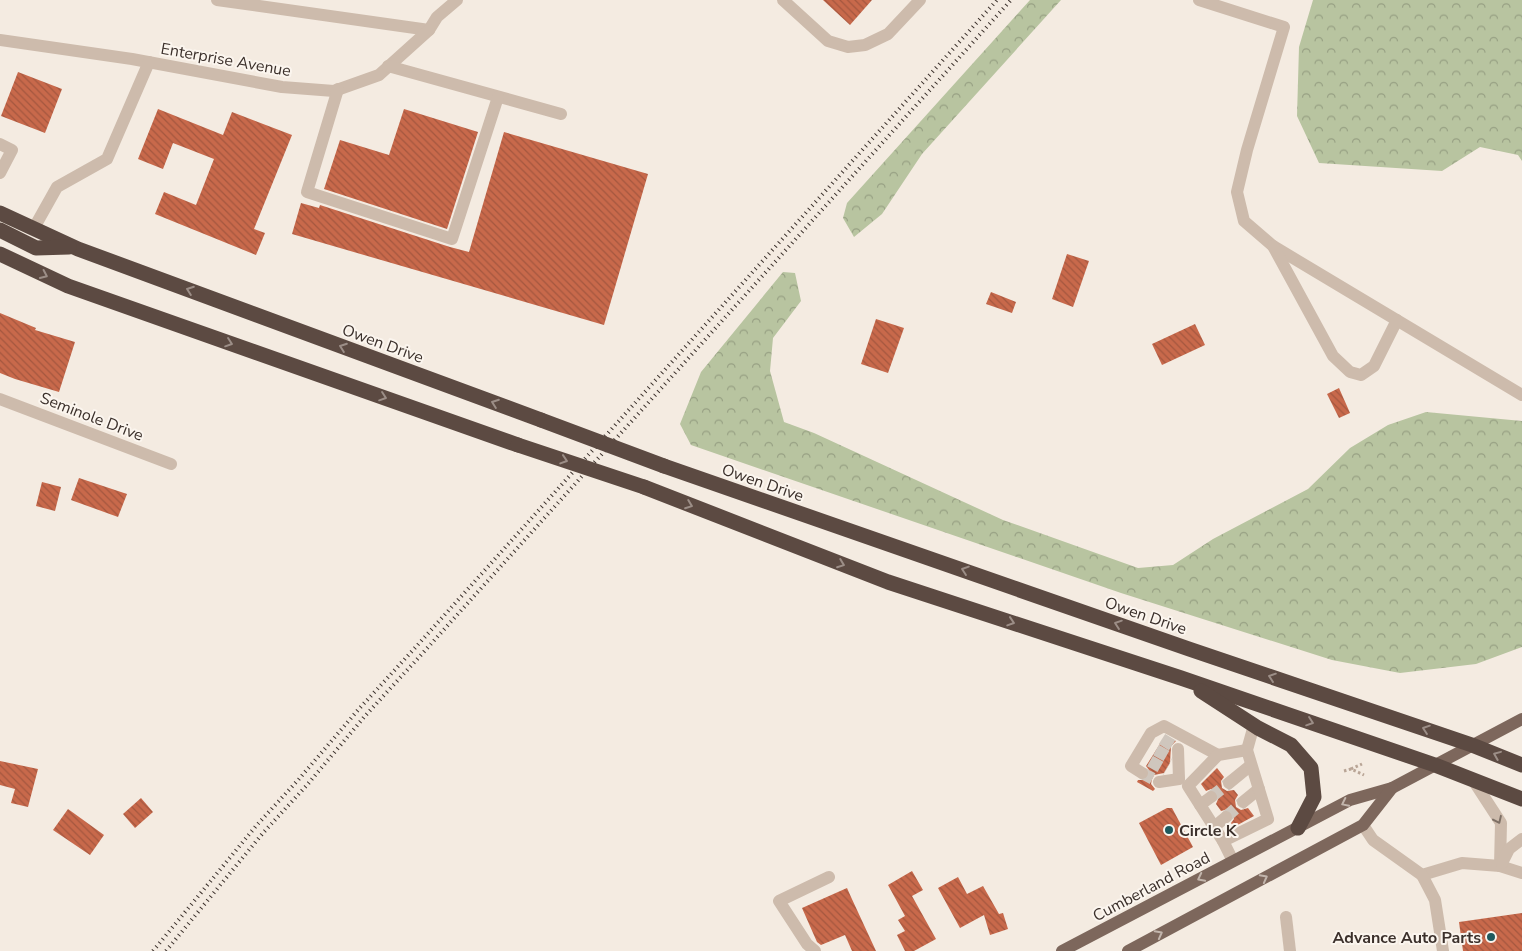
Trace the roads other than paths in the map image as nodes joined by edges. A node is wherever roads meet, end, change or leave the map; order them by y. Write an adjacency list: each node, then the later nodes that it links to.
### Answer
1 (217, 0): 6 (street)
2 (457, 0): 6 (street, Enterprise Avenue)
3 (783, 0): 4 (street)
4 (920, 0)
5 (1199, 0): 19 (street)
6 (429, 30): 9 (street, Enterprise Avenue)
7 (0, 40): 8 (street, Enterprise Avenue)
8 (149, 62): 10 (street, Enterprise Avenue); 16 (street)
9 (388, 66): 10 (street, Enterprise Avenue); 11 (street)
10 (338, 89): 11 (street)
11 (498, 97): 12 (street)
12 (561, 114)
13 (0, 144): 14 (street)
14 (0, 173)
15 (0, 213): 16 (highway, Owen Drive)
16 (34, 228): 18 (highway, Owen Drive)
17 (0, 230): 18 (highway)
18 (73, 246): 28 (highway, Owen Drive, one-way to 18, bridge)
19 (1273, 246): 21 (street); 21 (street)
20 (0, 254): 25 (highway, one-way to 25, bridge)
21 (1397, 320): 22 (street)
22 (1522, 395)
23 (0, 399): 24 (street, Seminole Drive)
24 (171, 464)
25 (1181, 678): 27 (highway); 32 (highway, one-way to 32)
26 (1522, 719): 28 (main road, Cumberland Road)
27 (1254, 725): 29 (street); 48 (highway)
28 (1472, 745): 32 (main road, Cumberland Road); 33 (highway, Owen Drive, one-way to 28)
29 (1247, 750): 30 (street); 31 (street)
30 (1218, 754): 34 (street); 37 (street)
31 (1251, 765): 38 (street); 40 (street)
32 (1435, 765): 35 (highway); 39 (main road, Cumberland Road)
33 (1522, 765)
34 (1137, 769)
35 (1473, 780): 42 (highway); 52 (street, one-way to 52)
36 (1158, 782): 37 (street)
37 (1183, 783): 37 (street); 44 (street)
38 (1229, 783)
39 (1392, 788): 46 (main road, Cumberland Road); 48 (main road, Cumberland Road, one-way to 48)
40 (1259, 789): 43 (street); 50 (street)
41 (1211, 797): 44 (street)
42 (1522, 799)
43 (1243, 802)
44 (1200, 805): 47 (street)
45 (1226, 817): 47 (street)
46 (1363, 825): 54 (street); 59 (main road, Cumberland Road, one-way to 46)
47 (1214, 827): 50 (street)
48 (1298, 828): 51 (main road, Cumberland Road)
49 (1522, 838): 52 (street)
50 (1223, 841): 51 (street)
51 (1233, 861): 58 (main road, Cumberland Road, one-way to 58)
52 (1500, 866): 53 (street); 54 (street)
53 (1522, 873)
54 (1422, 875): 61 (street)
55 (829, 878): 57 (street)
56 (1286, 917): 60 (street)
57 (815, 951)
58 (1062, 951)
59 (1128, 951)
60 (1290, 951)
61 (1443, 951)

